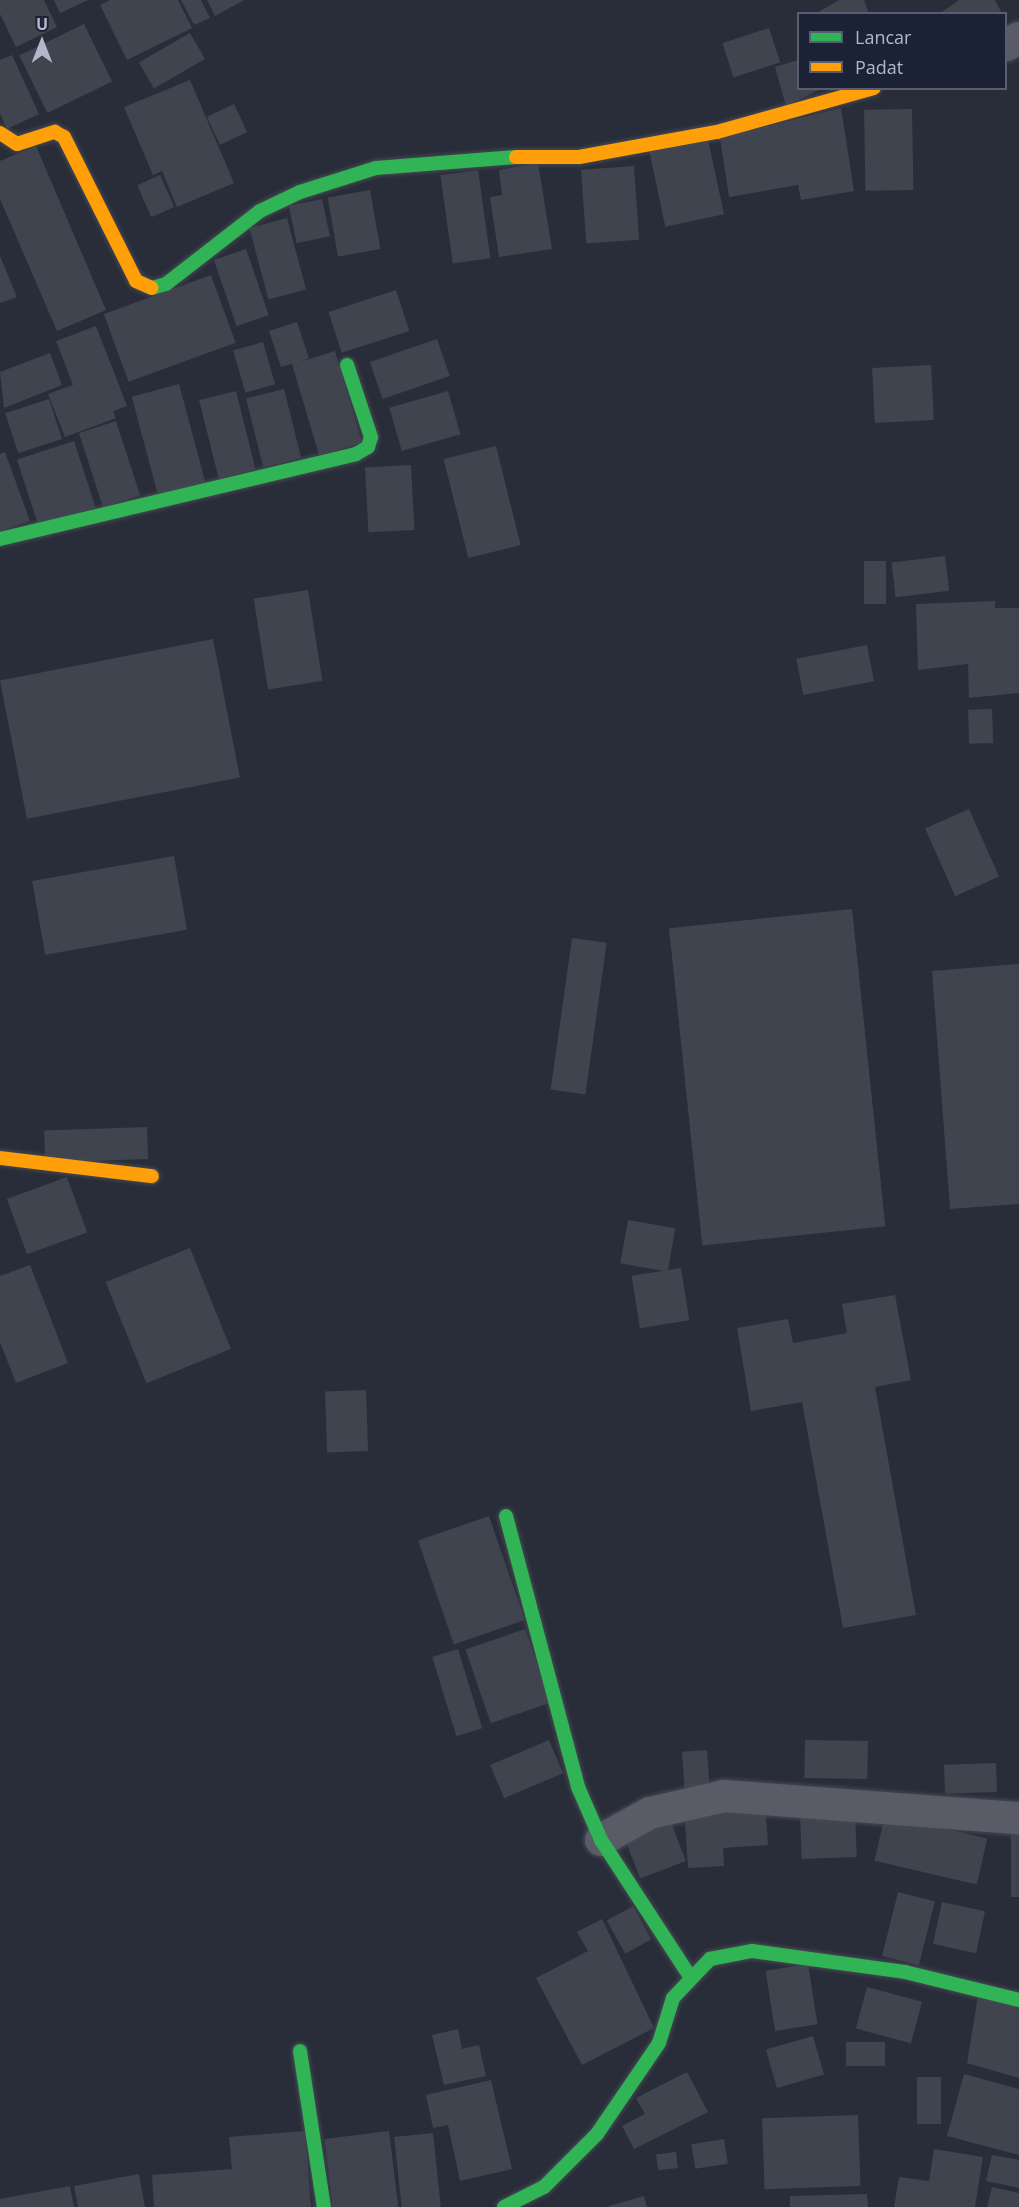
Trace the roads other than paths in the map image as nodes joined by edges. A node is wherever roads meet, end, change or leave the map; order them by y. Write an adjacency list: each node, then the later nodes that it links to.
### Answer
1 (866, 90): 2 (street)
2 (0, 133)
3 (347, 365): 4 (street)
4 (0, 539)
5 (0, 1158): 6 (street)
6 (152, 1176)
7 (506, 1516): 9 (street)
8 (1019, 1818): 9 (street)
9 (601, 1840): 10 (street)
10 (689, 1975): 11 (street); 14 (street)
11 (1019, 2000)
12 (300, 2051): 13 (street)
13 (324, 2207)
14 (504, 2207)

